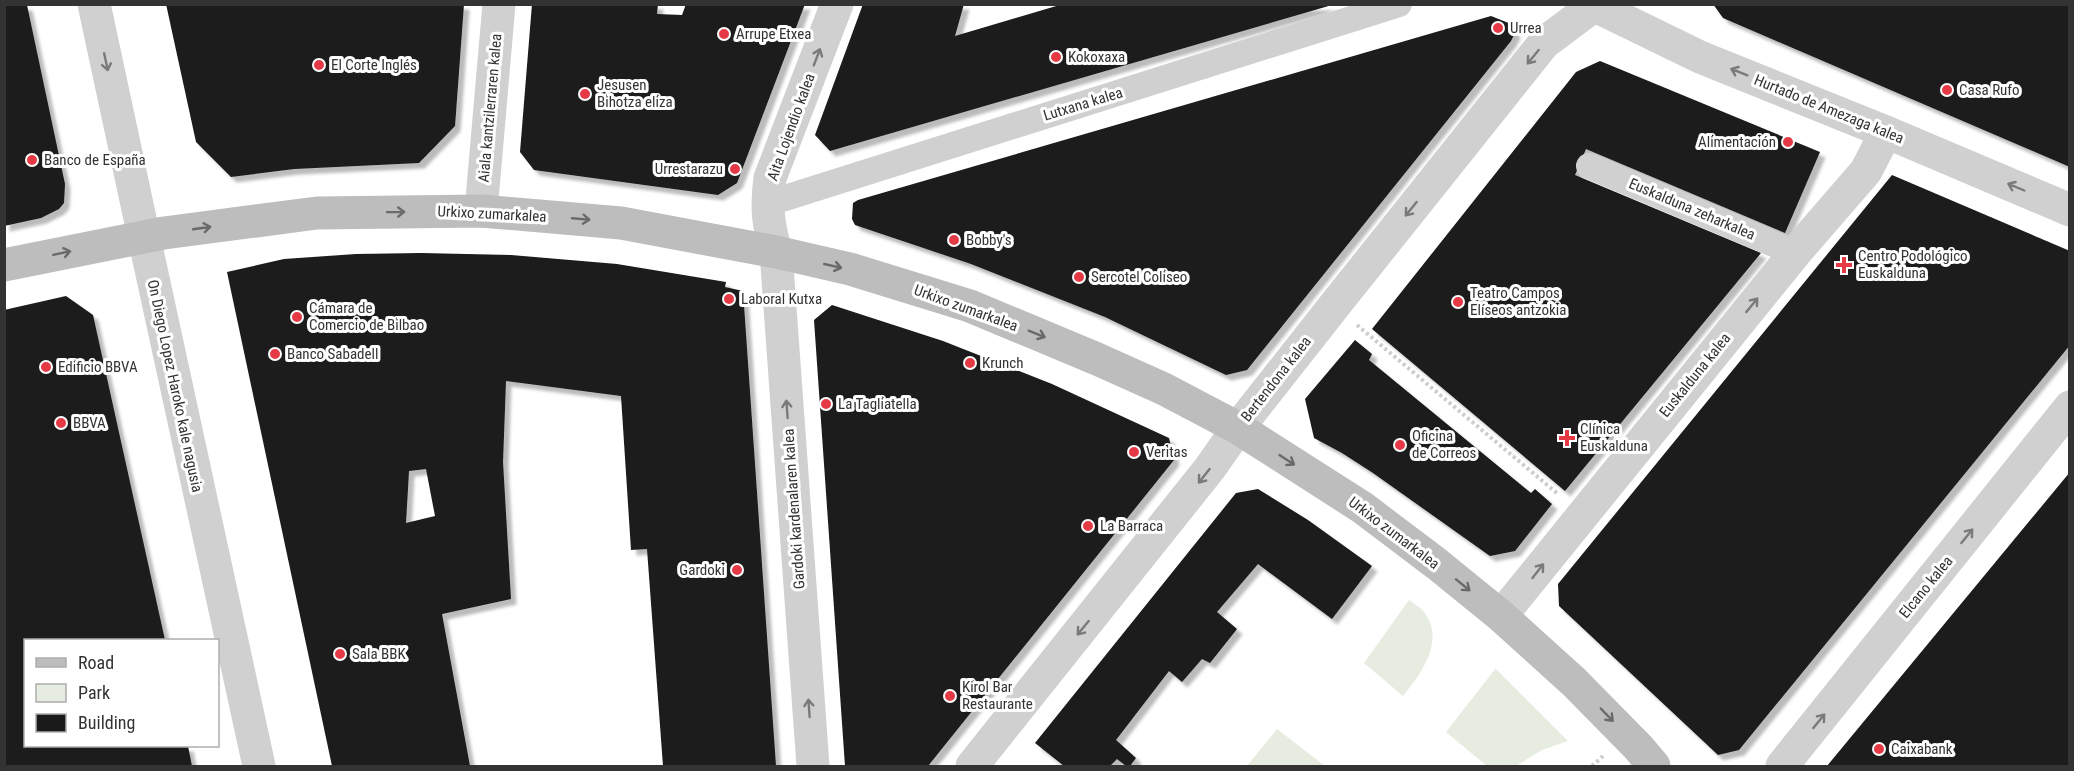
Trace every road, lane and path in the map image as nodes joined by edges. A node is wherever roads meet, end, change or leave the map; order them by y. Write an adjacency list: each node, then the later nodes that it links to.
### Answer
1 (94, 4): 11 (street, On Diego Lopez Haroko kale nagusia, one-way to 11)
2 (499, 4): 10 (street, Aiala kantzilerraren kalea)
3 (837, 4): 8 (street, Aita Lojendio kalea, one-way to 3)
4 (1399, 4): 8 (street, Lutxana kalea)
5 (1594, 5): 6 (street, Hurtado de Amezaga kalea, one-way to 5); 15 (street, Bertendona kalea, one-way to 15)
6 (1886, 132): 9 (street, Hurtado de Amezaga kalea, one-way to 6); 13 (street, Euskalduna kalea)
7 (1589, 166): 13 (street, Euskalduna zeharkalea)
8 (766, 204): 12 (street, Aita Lojendio kalea)
9 (2070, 210)
10 (481, 211): 11 (main road, Urkixo zumarkalea, one-way to 10); 12 (main road, Urkixo zumarkalea, one-way to 12)
11 (144, 237): 14 (main road, Urkixo zumarkalea, one-way to 11); 20 (street, On Diego Lopez Haroko kale nagusia)
12 (776, 252): 17 (main road, Urkixo zumarkalea, one-way to 17); 21 (street, Gardoki kardenalaren kalea, one-way to 12)
13 (1794, 253): 18 (street, Euskalduna kalea, one-way to 13)
14 (4, 265)
15 (1334, 306): 17 (street, Bertendona kalea); 18 (path)
16 (2070, 407): 24 (street, Elcano kalea, one-way to 16)
17 (1238, 428): 19 (main road, Urkixo zumarkalea, one-way to 19); 22 (street, Bertendona kalea, one-way to 22)
18 (1582, 514): 19 (street, Euskalduna kalea, one-way to 18)
19 (1500, 616): 23 (main road, Urkixo zumarkalea, one-way to 23)
20 (259, 766)
21 (813, 766)
22 (972, 766)
23 (1654, 766)
24 (1782, 766)

